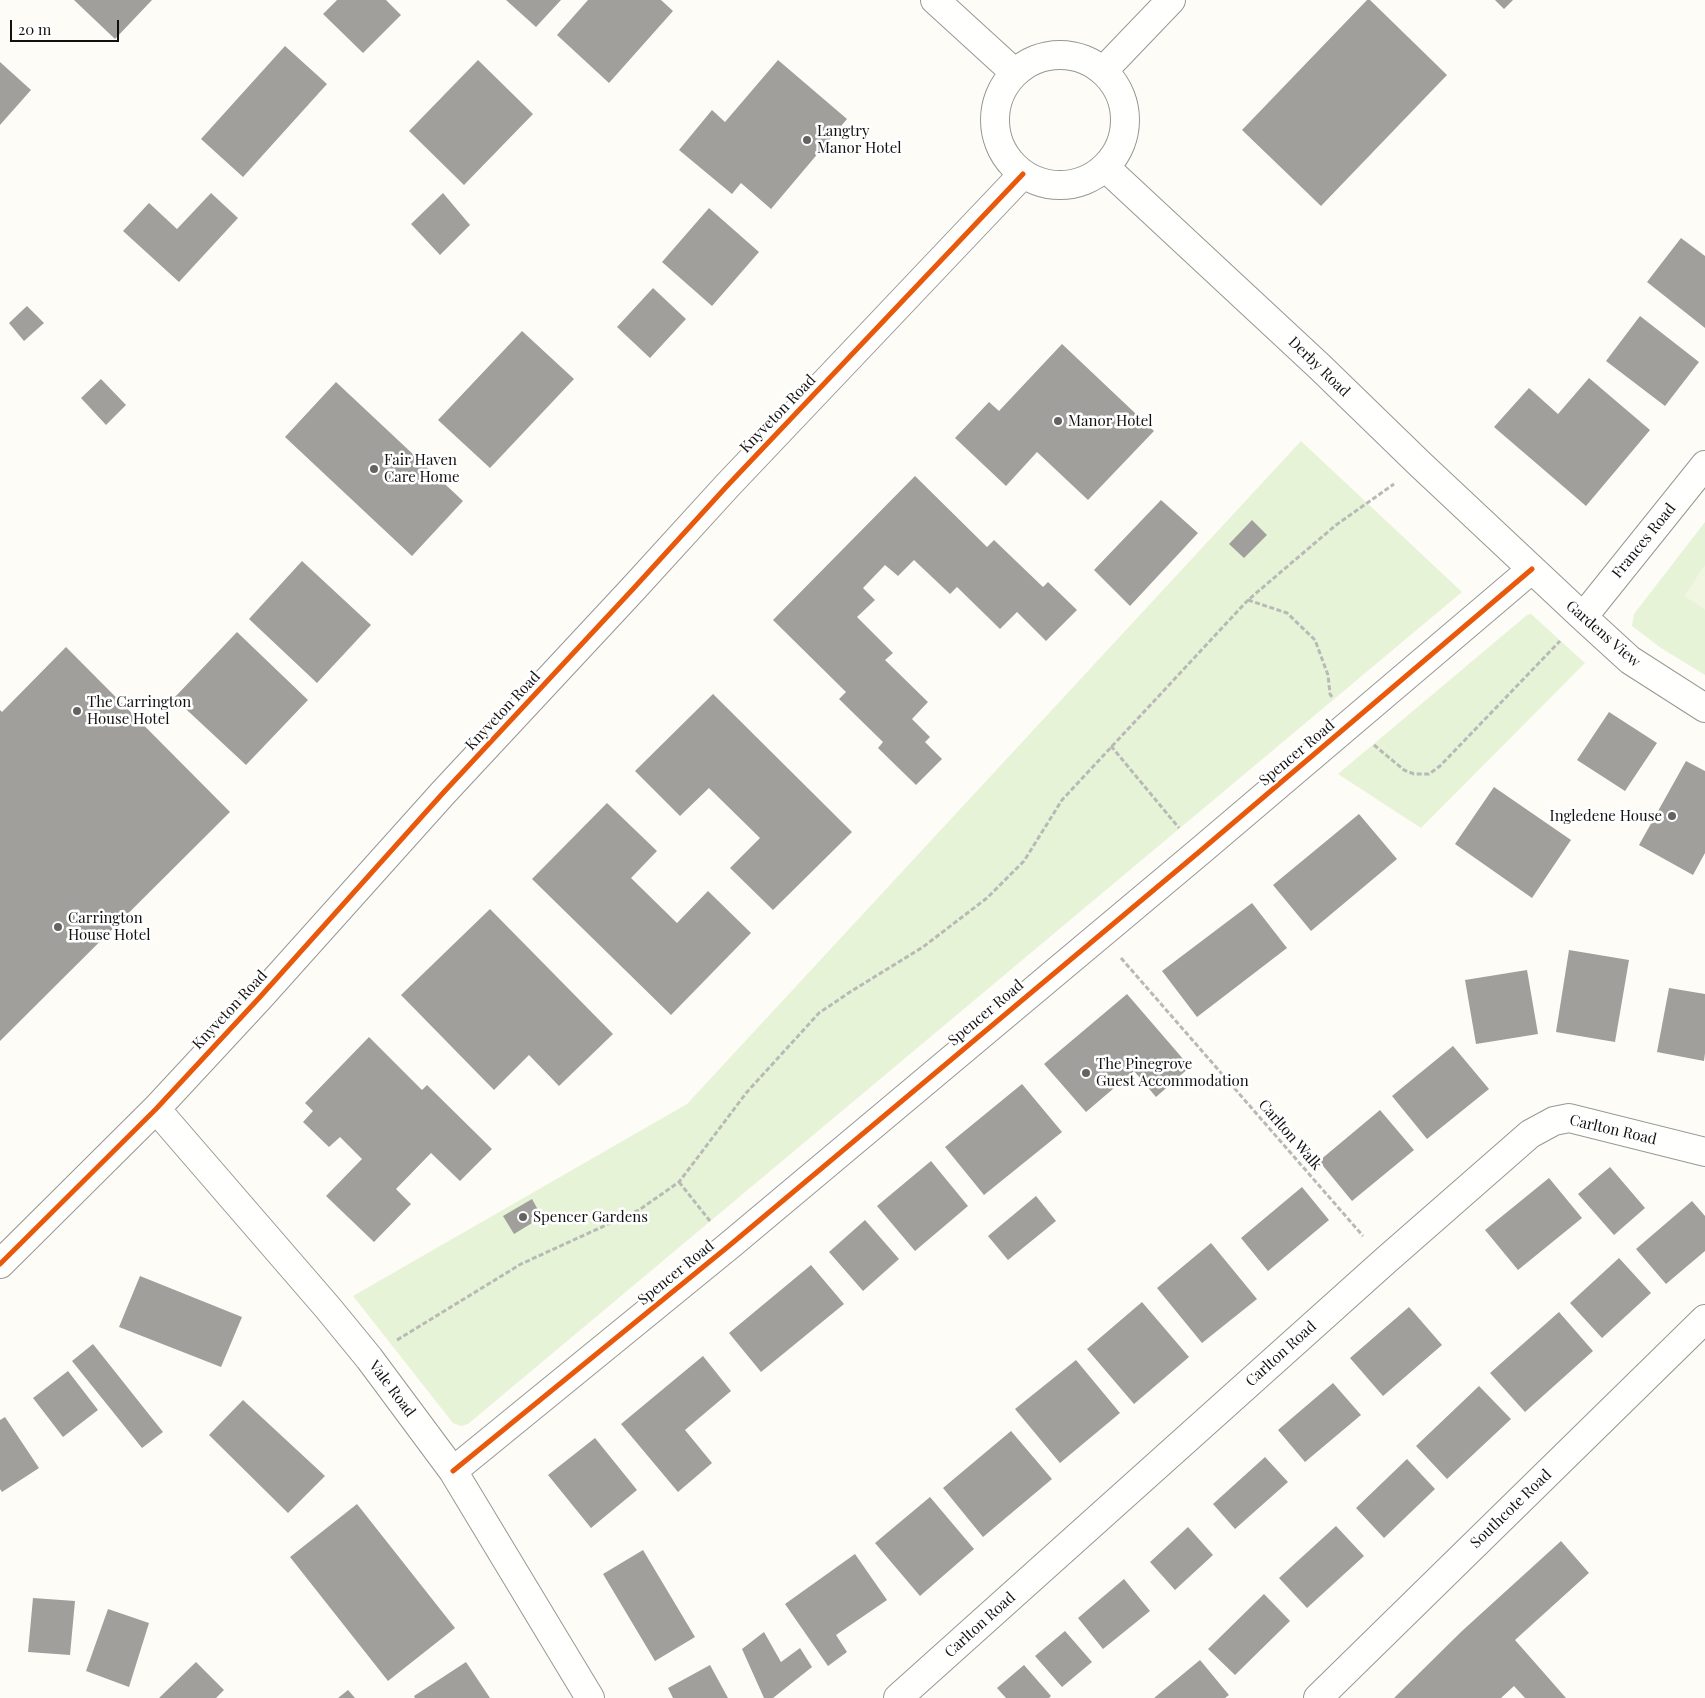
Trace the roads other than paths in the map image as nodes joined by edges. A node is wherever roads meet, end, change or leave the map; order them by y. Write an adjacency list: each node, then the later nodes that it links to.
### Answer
1 (936, 0): 4 (street)
2 (1171, 0): 3 (street)
3 (1103, 71): 4 (street); 5 (street)
4 (1015, 73): 6 (street)
5 (1105, 167): 6 (street); 8 (street, Derby Road)
6 (1024, 174): 11 (street, Knyveton Road)
7 (1705, 465): 9 (street, Frances Road)
8 (1532, 570): 9 (street, Gardens View); 15 (street, Spencer Road)
9 (1583, 617): 10 (street, Gardens View)
10 (1705, 708)
11 (156, 1109): 13 (street, Knyveton Road); 15 (street, Vale Road)
12 (1705, 1152): 17 (street, Carlton Road)
13 (0, 1264)
14 (1705, 1320): 18 (street, Southcote Road)
15 (453, 1471): 16 (street, Vale Road)
16 (590, 1698)
17 (898, 1698)
18 (1318, 1698)

